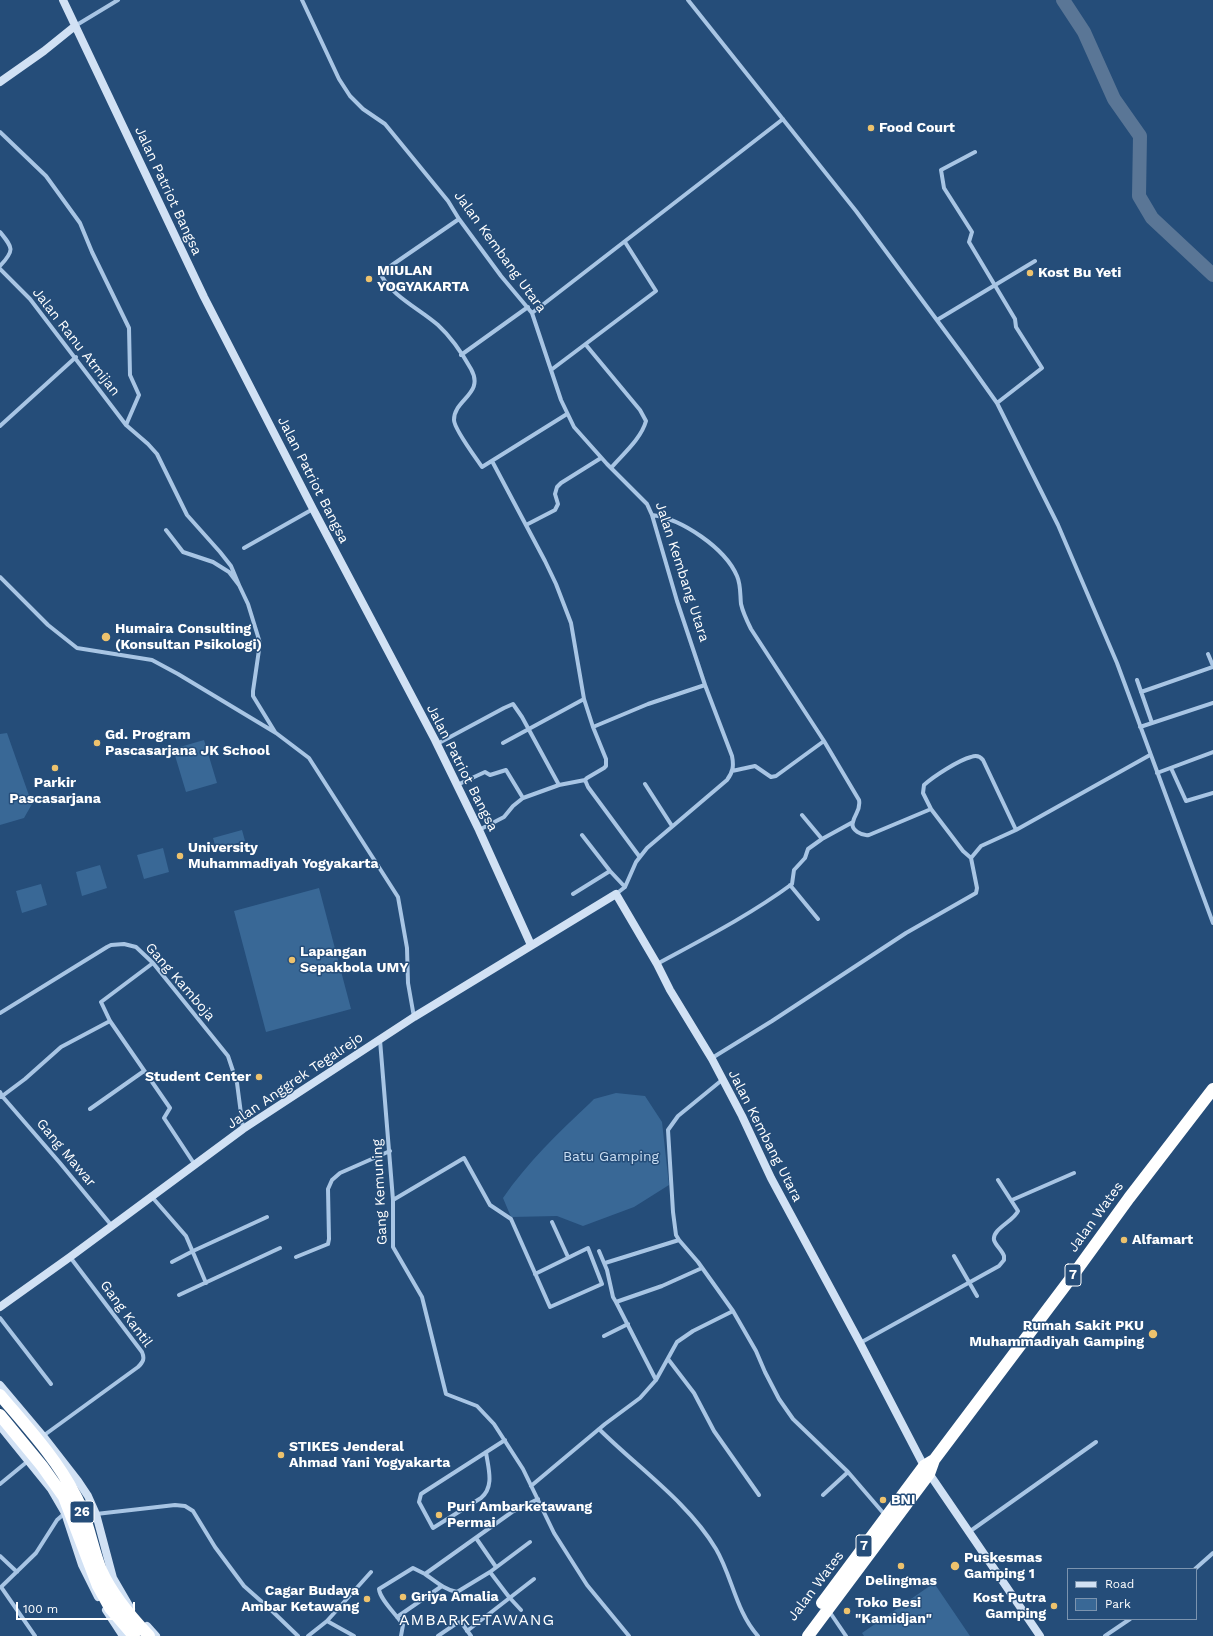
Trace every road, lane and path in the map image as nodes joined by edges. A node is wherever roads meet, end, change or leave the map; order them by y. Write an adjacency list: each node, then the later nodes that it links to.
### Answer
1 (63, 0): 5 (street, Jalan Patriot Bangsa)
2 (118, 0): 5 (street)
3 (302, 0): 10 (street, Jalan Kembang Utara)
4 (688, 0): 7 (street)
5 (75, 26): 6 (street); 31 (street, Jalan Patriot Bangsa)
6 (0, 82)
7 (783, 119): 12 (street); 19 (street)
8 (0, 132): 26 (street)
9 (974, 153): 16 (street)
10 (459, 220): 17 (street, Jalan Kembang Utara); 21 (street)
11 (0, 232): 14 (street)
12 (625, 242): 18 (street); 20 (street)
13 (1035, 261): 16 (street)
14 (0, 266)
15 (0, 269): 22 (street, Jalan Ranu Atmijan)
16 (994, 286): 19 (street); 24 (street)
17 (528, 307): 18 (street, Jalan Kembang Utara); 21 (street)
18 (532, 313): 23 (street, Jalan Kembang Utara)
19 (937, 320): 24 (street)
20 (586, 345): 23 (street); 30 (street)
21 (461, 355): 29 (street)
22 (76, 357): 26 (street, Jalan Ranu Atmijan); 27 (street)
23 (551, 370): 25 (street, Jalan Kembang Utara)
24 (996, 403): 46 (street)
25 (567, 414): 28 (street, Jalan Kembang Utara); 29 (street)
26 (126, 425): 37 (street, Jalan Ranu Atmijan)
27 (0, 426)
28 (601, 458): 30 (street, Jalan Kembang Utara); 33 (street)
29 (492, 461): 33 (street)
30 (610, 468): 32 (street, Jalan Kembang Utara)
31 (313, 509): 35 (street); 52 (street, Jalan Patriot Bangsa)
32 (652, 514): 41 (street, Jalan Kembang Utara); 50 (street)
33 (526, 525): 43 (street)
34 (166, 530): 37 (street)
35 (244, 548)
36 (0, 577): 49 (street)
37 (240, 585): 49 (street)
38 (1208, 654): 39 (street)
39 (1213, 667): 42 (street)
40 (1137, 680): 42 (street)
41 (705, 685): 47 (street); 56 (street, Jalan Kembang Utara)
42 (1141, 692): 45 (street)
43 (584, 699): 47 (street); 48 (street)
44 (1213, 703): 45 (street)
45 (1152, 723): 46 (street)
46 (1140, 726): 54 (street)
47 (593, 727): 58 (street)
48 (528, 729): 51 (street); 52 (street); 60 (street)
49 (276, 733): 85 (street)
50 (824, 741): 56 (street); 66 (street)
51 (503, 743)
52 (437, 745): 61 (street, Jalan Patriot Bangsa)
53 (1213, 752): 55 (street)
54 (1150, 755): 57 (street); 69 (street)
55 (1171, 768): 57 (street); 62 (street)
56 (732, 771): 67 (street)
57 (1157, 773): 80 (street)
58 (585, 780): 60 (street); 72 (street)
59 (645, 784): 67 (street)
60 (559, 785): 63 (street)
61 (457, 786): 63 (street); 68 (street, Jalan Patriot Bangsa)
62 (1213, 793)
63 (524, 798): 68 (street)
64 (931, 809): 66 (street); 69 (street); 73 (street)
65 (802, 815): 71 (street)
66 (853, 822): 71 (street)
67 (672, 826): 72 (street)
68 (479, 830): 81 (street, Jalan Patriot Bangsa)
69 (1016, 830): 73 (street)
70 (582, 834): 74 (street)
71 (822, 839): 75 (street)
72 (639, 856): 76 (street)
73 (971, 858): 88 (street)
74 (610, 871): 76 (street); 77 (street)
75 (790, 885): 79 (street); 83 (street)
76 (625, 887): 78 (street)
77 (573, 894)
78 (616, 894): 81 (street, Jalan Anggrek Tegalrejo); 83 (street, Jalan Kembang Utara)
79 (818, 919)
80 (1213, 923)
81 (531, 945): 85 (street, Jalan Anggrek Tegalrejo)
82 (153, 963): 84 (street, Gang Kamboja); 86 (street); 94 (street, Gang Kamboja)
83 (657, 964): 88 (street, Jalan Kembang Utara)
84 (0, 1013)
85 (414, 1017): 87 (street, Jalan Anggrek Tegalrejo)
86 (110, 1021): 89 (street); 92 (street)
87 (380, 1039): 94 (street, Jalan Anggrek Tegalrejo); 95 (street, Gang Kemuning)
88 (712, 1059): 90 (street, Jalan Kembang Utara)
89 (144, 1071): 93 (street); 96 (street)
90 (722, 1080): 105 (street); 127 (street, Jalan Kembang Utara)
91 (1213, 1090): 141 (highway, Jalan Wates / 7)
92 (1, 1095): 104 (street, Gang Mawar)
93 (90, 1109)
94 (243, 1129): 96 (street, Jalan Anggrek Tegalrejo)
95 (390, 1150): 100 (street, Gang Kemuning); 111 (street)
96 (195, 1166): 99 (street, Jalan Anggrek Tegalrejo)
97 (1074, 1173): 101 (street)
98 (998, 1180): 101 (street)
99 (152, 1197): 104 (street, Jalan Anggrek Tegalrejo); 107 (street)
100 (393, 1200): 116 (street); 137 (street, Gang Kemuning)
101 (1012, 1200): 118 (street)
102 (267, 1217): 107 (street)
103 (552, 1222): 112 (street)
104 (112, 1226): 110 (street, Jalan Anggrek Tegalrejo)
105 (679, 1240): 114 (street); 115 (street)
106 (280, 1248): 117 (street)
107 (193, 1250): 113 (street); 117 (street)
108 (599, 1251): 114 (street)
109 (954, 1256): 118 (street)
110 (70, 1257): 122 (street, Jalan Anggrek Tegalrejo); 136 (street, Gang Kantil)
111 (296, 1257)
112 (568, 1257): 116 (street); 116 (street)
113 (172, 1262)
114 (605, 1263): 121 (street)
115 (702, 1268): 121 (street); 123 (street)
116 (535, 1274)
117 (206, 1283): 119 (street)
118 (970, 1283): 120 (street); 127 (street)
119 (179, 1295)
120 (977, 1296)
121 (616, 1302): 125 (street)
122 (0, 1307)
123 (733, 1311): 128 (street); 142 (street)
124 (0, 1318): 130 (street)
125 (628, 1324): 126 (street); 129 (street)
126 (604, 1336)
127 (860, 1343): 141 (street, Jalan Kembang Utara)
128 (668, 1359): 129 (street); 145 (street)
129 (656, 1380): 135 (street)
130 (51, 1384)
131 (0, 1385): 136 (street)
132 (0, 1395): 175 (highway, 26)
133 (0, 1415): 174 (highway, 26)
134 (0, 1426): 140 (street)
135 (599, 1429): 144 (street); 184 (street)
136 (43, 1436): 149 (street)
137 (504, 1440): 139 (street); 144 (street, Gang Kemuning)
138 (1096, 1442): 151 (street)
139 (486, 1452): 139 (street)
140 (29, 1461): 143 (street); 148 (street)
141 (929, 1467): 150 (highway, Jalan Wates / 7); 151 (street, Jalan Kembang Utara); 166 (highway, Jalan Wates / 7)
142 (848, 1472): 146 (street); 150 (street)
143 (0, 1484)
144 (532, 1486): 147 (street, Gang Kemuning)
145 (758, 1495)
146 (823, 1495)
147 (538, 1499): 152 (street); 183 (street, Gang Kemuning)
148 (65, 1513): 158 (street); 173 (street)
149 (96, 1514): 176 (street); 177 (street)
150 (886, 1516): 185 (highway, Jalan Wates / 7)
151 (968, 1532): 188 (street, Jalan Kembang Utara)
152 (476, 1538): 156 (street); 161 (street)
153 (530, 1542): 156 (street)
154 (1213, 1554): 157 (street)
155 (0, 1556): 158 (street)
156 (496, 1567): 160 (street)
157 (1196, 1568)
158 (17, 1572): 164 (street)
159 (371, 1572): 170 (street)
160 (490, 1572): 163 (street); 165 (street)
161 (425, 1574): 163 (street); 168 (street)
162 (534, 1579): 165 (street)
163 (442, 1586): 168 (street)
164 (1, 1588): 172 (street)
165 (509, 1597): 167 (street); 171 (street)
166 (828, 1609): 186 (highway, Jalan Wates / 7); 187 (street)
167 (521, 1610)
168 (397, 1617): 180 (street)
169 (1129, 1620): 189 (street)
170 (327, 1621): 178 (street); 179 (street)
171 (467, 1630): 181 (street); 182 (street)
172 (36, 1636)
173 (123, 1636)
174 (134, 1636)
175 (149, 1636)
176 (156, 1636)
177 (298, 1636)
178 (308, 1636)
179 (354, 1636)
180 (401, 1636)
181 (438, 1636)
182 (471, 1636)
183 (629, 1636)
184 (758, 1636)
185 (798, 1636)
186 (808, 1636)
187 (846, 1636)
188 (1040, 1636)
189 (1105, 1636)

